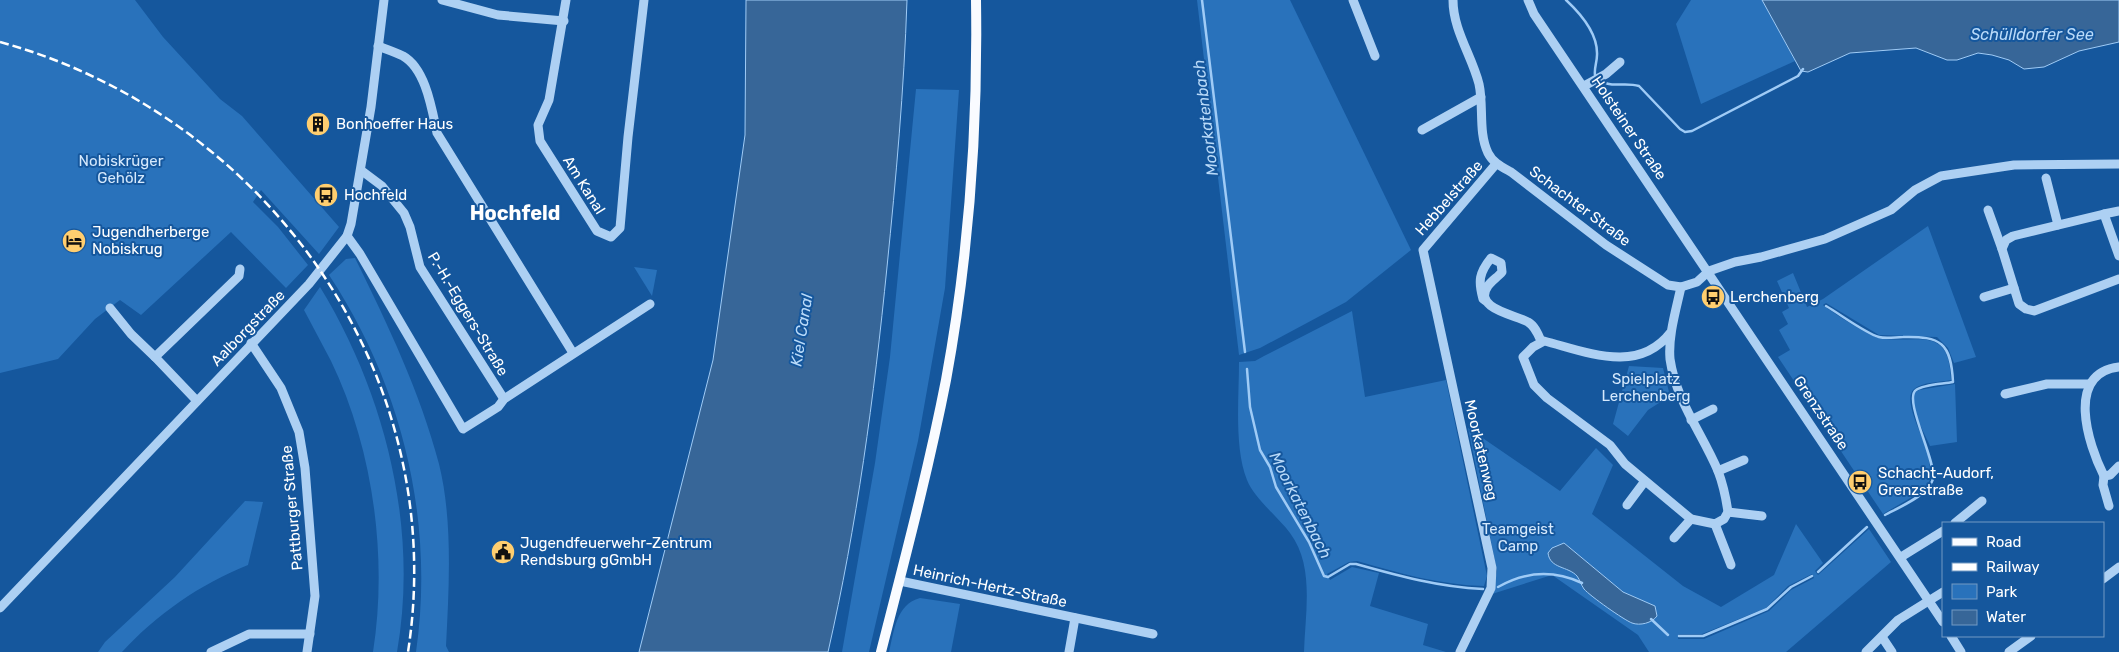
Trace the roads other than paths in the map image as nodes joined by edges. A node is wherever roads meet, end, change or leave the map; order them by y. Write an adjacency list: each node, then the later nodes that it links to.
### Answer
1 (384, 0): 10 (street, Aalborgstraße)
2 (442, 0): 9 (street)
3 (566, 0): 9 (street, Am Kanal)
4 (644, 0): 9 (street, Am Kanal)
5 (976, 0): 68 (main road)
6 (1353, 0): 11 (street)
7 (1453, 0): 14 (street)
8 (1528, 0): 13 (street, Holsteiner Straße)
9 (564, 21)
10 (378, 46): 18 (street, Aalborgstraße); 40 (street)
11 (1376, 56)
12 (1620, 62): 13 (street)
13 (1584, 86): 29 (street, Holsteiner Straße)
14 (1480, 97): 15 (street); 16 (street)
15 (1422, 130)
16 (1496, 164): 26 (street, Hebbelstraße); 31 (street, Schachter Straße)
17 (2119, 164): 29 (street)
18 (362, 171): 24 (street, Aalborgstraße); 45 (street, P.-H.-Eggers-Straße)
19 (2046, 178): 23 (street)
20 (1988, 210): 25 (street)
21 (2119, 211): 22 (street)
22 (2104, 214): 23 (street); 27 (street)
23 (2058, 225): 25 (street)
24 (347, 236): 39 (street, Aalborgstraße); 45 (street)
25 (2002, 249): 32 (street)
26 (1423, 250): 83 (street, Moorkatenweg)
27 (2119, 256)
28 (240, 269): 41 (street)
29 (1709, 271): 31 (street); 64 (street, Grenzstraße)
30 (2119, 280): 32 (street)
31 (1681, 287): 37 (street)
32 (2014, 288): 33 (street)
33 (1984, 297)
34 (1487, 302): 38 (street)
35 (650, 304): 40 (street)
36 (110, 308): 41 (street)
37 (1671, 332): 38 (street); 48 (street)
38 (1541, 341): 53 (street)
39 (252, 344): 46 (street, Aalborgstraße); 74 (street, Pattburger Straße)
40 (573, 353): 45 (street)
41 (155, 357): 46 (street)
42 (2119, 367): 43 (street)
43 (2088, 384): 44 (street); 52 (street)
44 (2005, 394)
45 (504, 399)
46 (197, 401): 71 (street, Aalborgstraße)
47 (1713, 409): 48 (street)
48 (1691, 420): 51 (street)
49 (1744, 460): 51 (street)
50 (2119, 466): 52 (street)
51 (1718, 472): 57 (street)
52 (2104, 476): 56 (street)
53 (1645, 481): 55 (street); 59 (street)
54 (1982, 501): 60 (street)
55 (1627, 505)
56 (2109, 506)
57 (1728, 512): 58 (street); 61 (street)
58 (1762, 516)
59 (1690, 519): 61 (street); 63 (street)
60 (1956, 522)
61 (1715, 524): 65 (street)
62 (1942, 532): 64 (street)
63 (1674, 538)
64 (1900, 557): 70 (street, Grenzstraße)
65 (1731, 565)
66 (2119, 567): 67 (street)
67 (2104, 579)
68 (900, 581): 72 (street, Heinrich-Hertz-Straße); 81 (main road)
69 (1942, 593): 70 (street)
70 (1928, 600): 73 (street, Grenzstraße); 76 (street)
71 (0, 608)
72 (1075, 618): 75 (street, Heinrich-Hertz-Straße); 82 (street, Heinrich-Hertz-Straße)
73 (1942, 621)
74 (310, 634): 79 (street); 80 (street, Pattburger Straße)
75 (1153, 634)
76 (1882, 637): 84 (street); 85 (street)
77 (1952, 637): 86 (street)
78 (2030, 637): 87 (street)
79 (211, 652)
80 (308, 652)
81 (881, 652)
82 (1069, 652)
83 (1460, 652)
84 (1866, 652)
85 (1892, 652)
86 (1961, 652)
87 (2009, 652)

